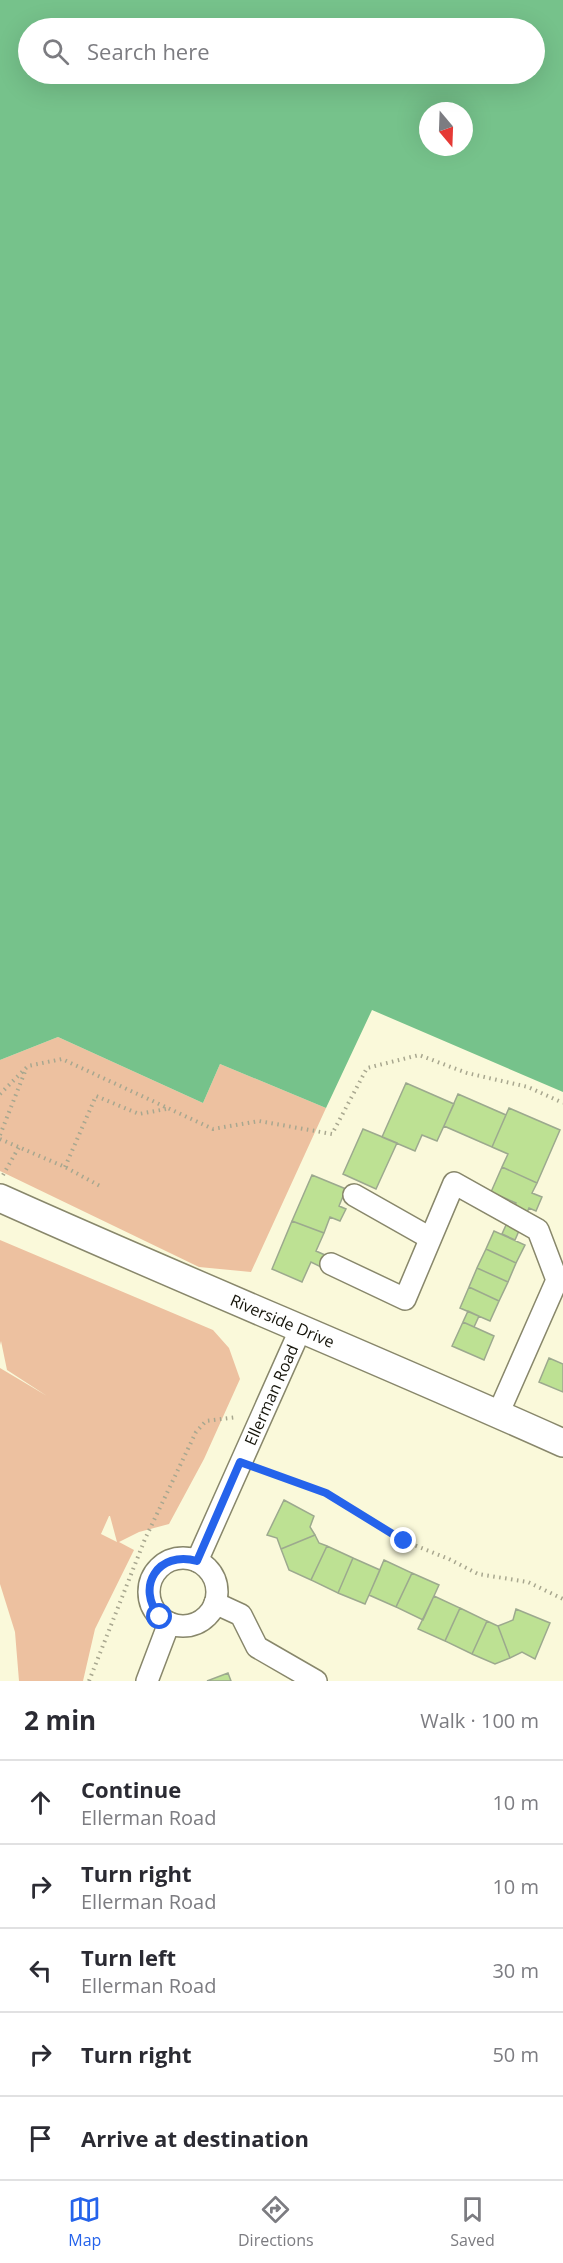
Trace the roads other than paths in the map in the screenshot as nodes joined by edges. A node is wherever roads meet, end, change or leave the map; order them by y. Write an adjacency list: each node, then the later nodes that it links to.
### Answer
1 (354, 1196): 3 (street)
2 (0, 1198): 6 (street, Riverside Drive)
3 (430, 1238): 4 (street); 5 (street)
4 (331, 1264)
5 (560, 1282): 7 (street)
6 (301, 1328): 7 (street, Riverside Drive); 9 (street, Ellerman Road)
7 (498, 1414): 8 (street, Riverside Drive)
8 (563, 1443)
9 (197, 1561): 10 (street); 11 (street)
10 (215, 1603): 11 (street); 13 (street)
11 (169, 1623): 12 (street)
12 (147, 1681)
13 (316, 1681)

